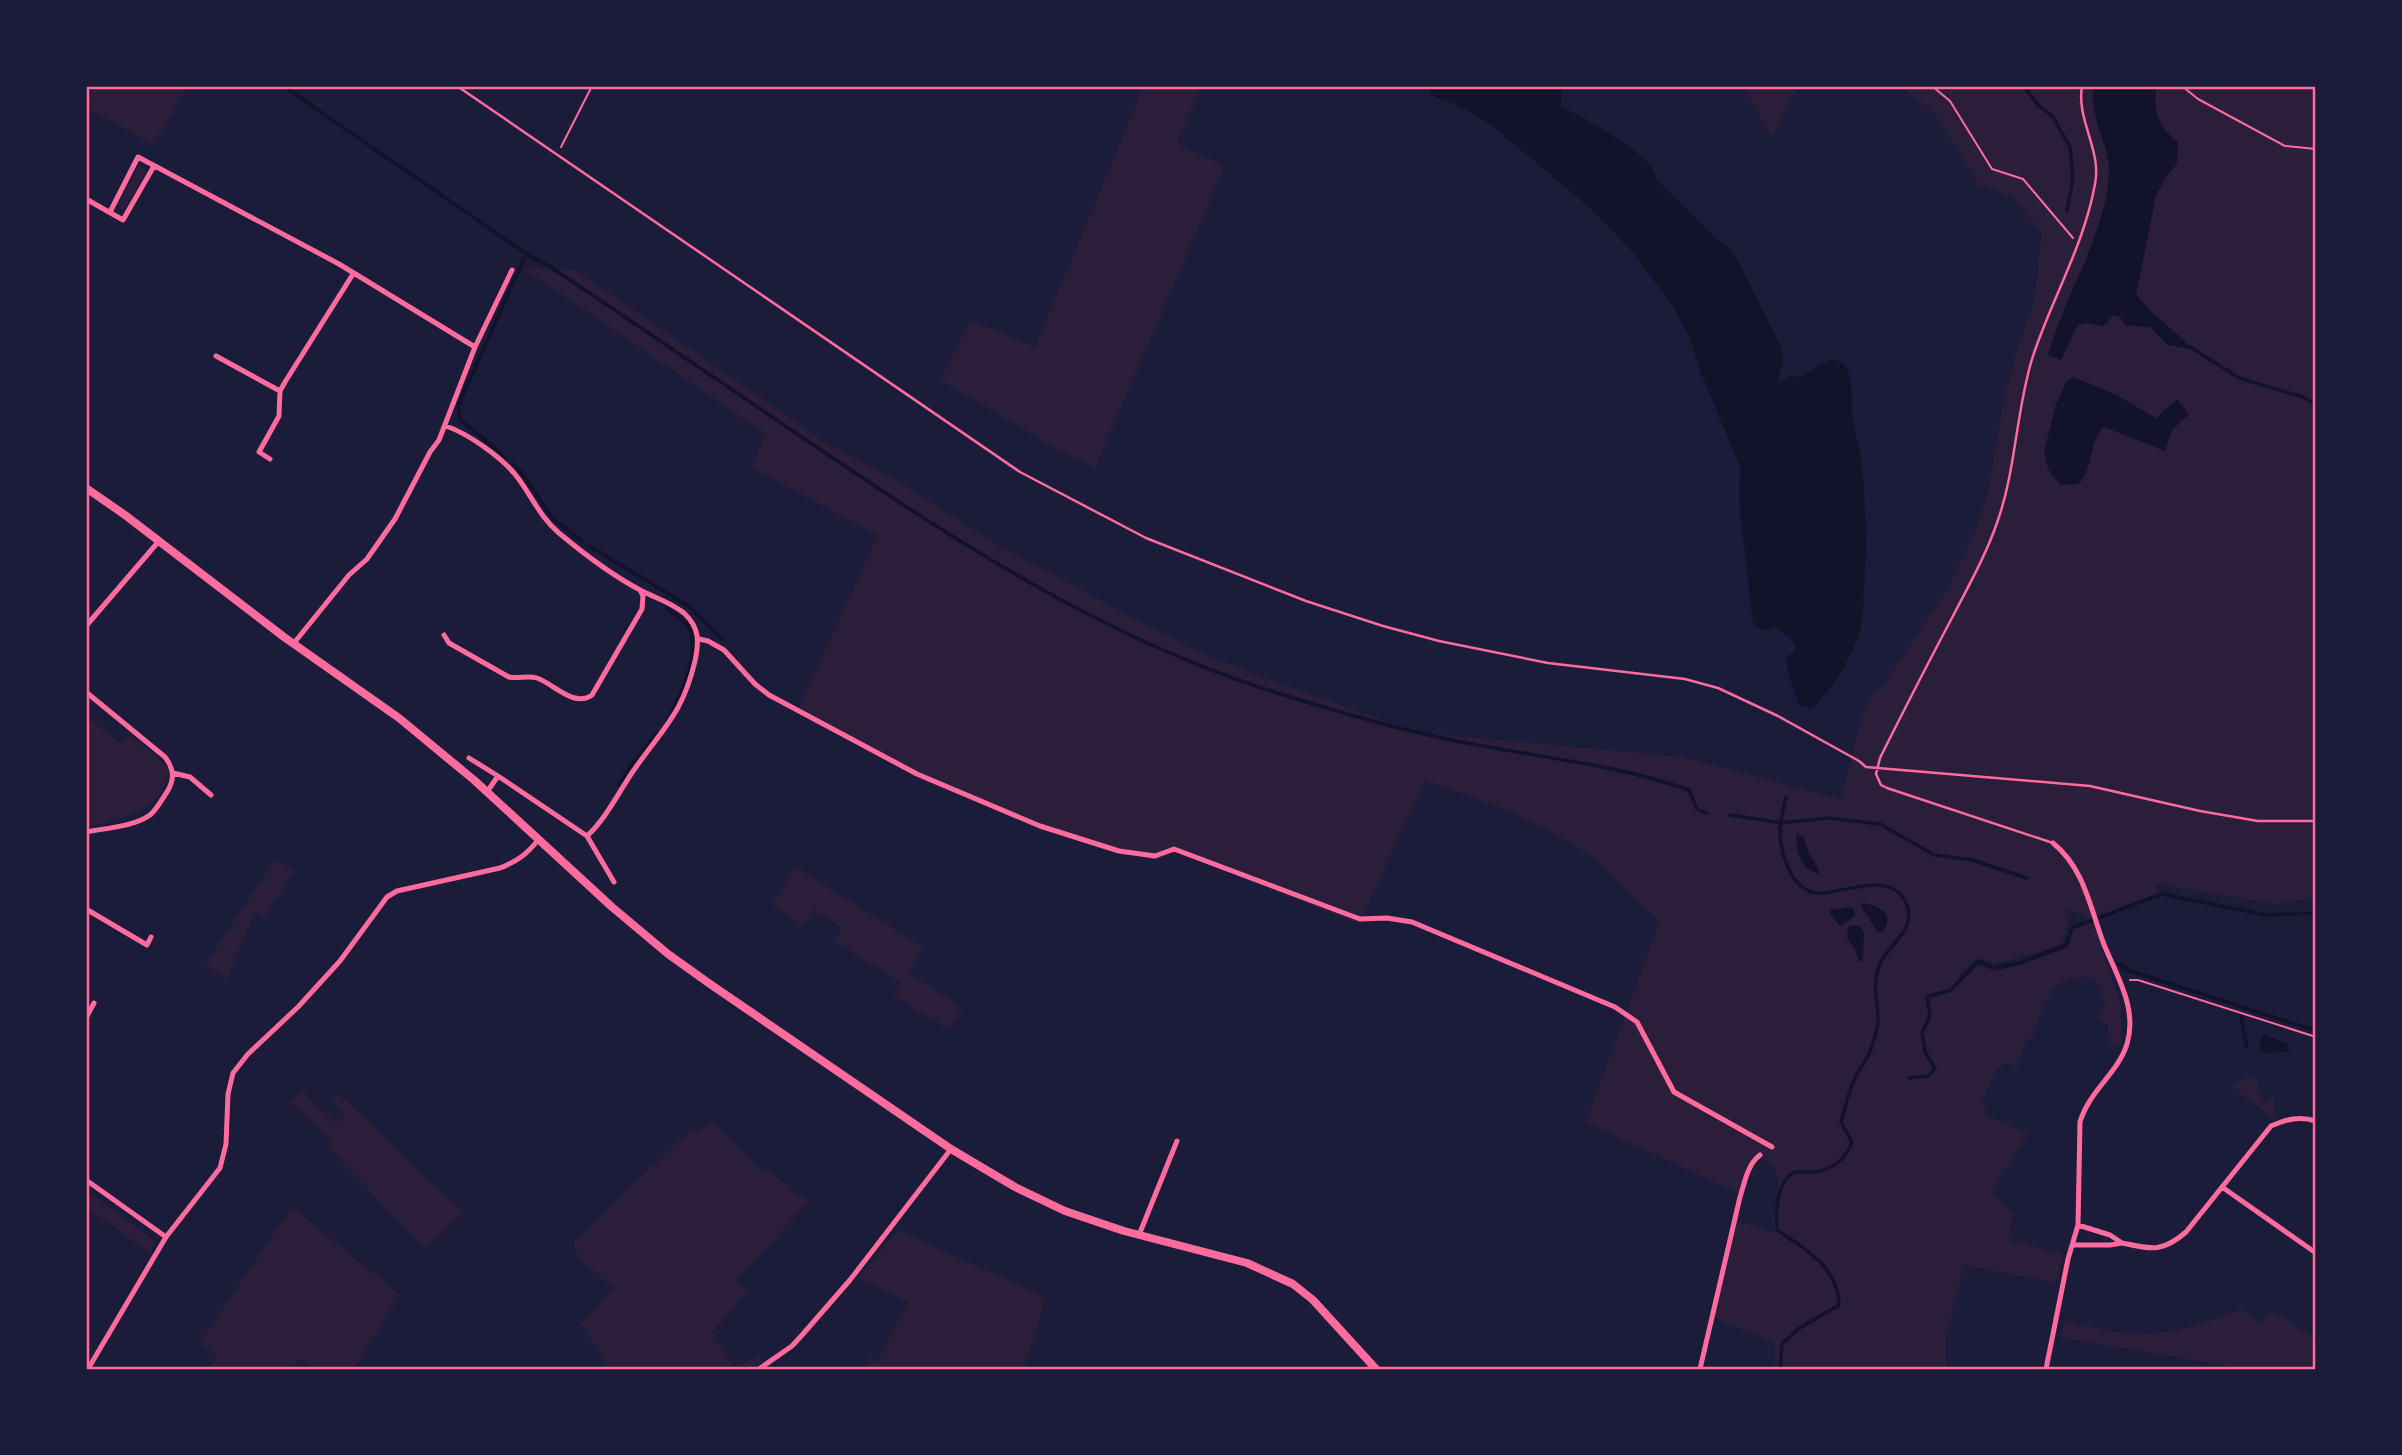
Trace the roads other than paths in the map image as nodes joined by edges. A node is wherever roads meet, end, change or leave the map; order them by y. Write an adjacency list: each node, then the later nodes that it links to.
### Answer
1 (457, 86): 22 (lane)
2 (2082, 86): 22 (lane)
3 (154, 166): 5 (street); 5 (street); 7 (street)
4 (86, 199): 5 (street)
5 (110, 212)
6 (512, 270): 8 (street)
7 (353, 274): 8 (street); 10 (street)
8 (475, 347): 11 (street)
9 (216, 356): 10 (street)
10 (280, 391): 12 (street)
11 (446, 426): 15 (street); 19 (street)
12 (271, 459)
13 (86, 488): 14 (main road)
14 (159, 541): 16 (street); 19 (main road)
15 (640, 590): 17 (street); 18 (street)
16 (86, 626)
17 (444, 635)
18 (699, 639): 29 (street); 41 (street)
19 (294, 643): 25 (main road)
20 (86, 692): 23 (street)
21 (469, 758): 24 (street)
22 (1877, 767): 27 (lane); 31 (lane)
23 (173, 773): 26 (street); 28 (street)
24 (498, 776): 25 (street); 29 (street)
25 (487, 792): 30 (main road)
26 (211, 795)
27 (2316, 821)
28 (86, 832)
29 (587, 836): 32 (street)
30 (539, 839): 42 (main road); 48 (street)
31 (2053, 843): 46 (street)
32 (614, 883)
33 (86, 909): 35 (street)
34 (151, 937): 35 (street)
35 (147, 945): 36 (street)
36 (154, 949)
37 (94, 1003): 38 (street)
38 (86, 1018)
39 (2316, 1121): 45 (street)
40 (1177, 1141): 47 (street)
41 (1772, 1147)
42 (951, 1149): 47 (main road); 53 (street)
43 (1760, 1155): 55 (street)
44 (86, 1181): 48 (street)
45 (2222, 1187): 49 (street); 51 (street)
46 (2078, 1225): 49 (street); 50 (street)
47 (1139, 1235): 54 (main road)
48 (166, 1237): 52 (street)
49 (2122, 1243): 50 (street)
50 (2074, 1245): 56 (street)
51 (2316, 1253)
52 (88, 1369)
53 (759, 1369)
54 (1376, 1369)
55 (1700, 1369)
56 (2046, 1369)

